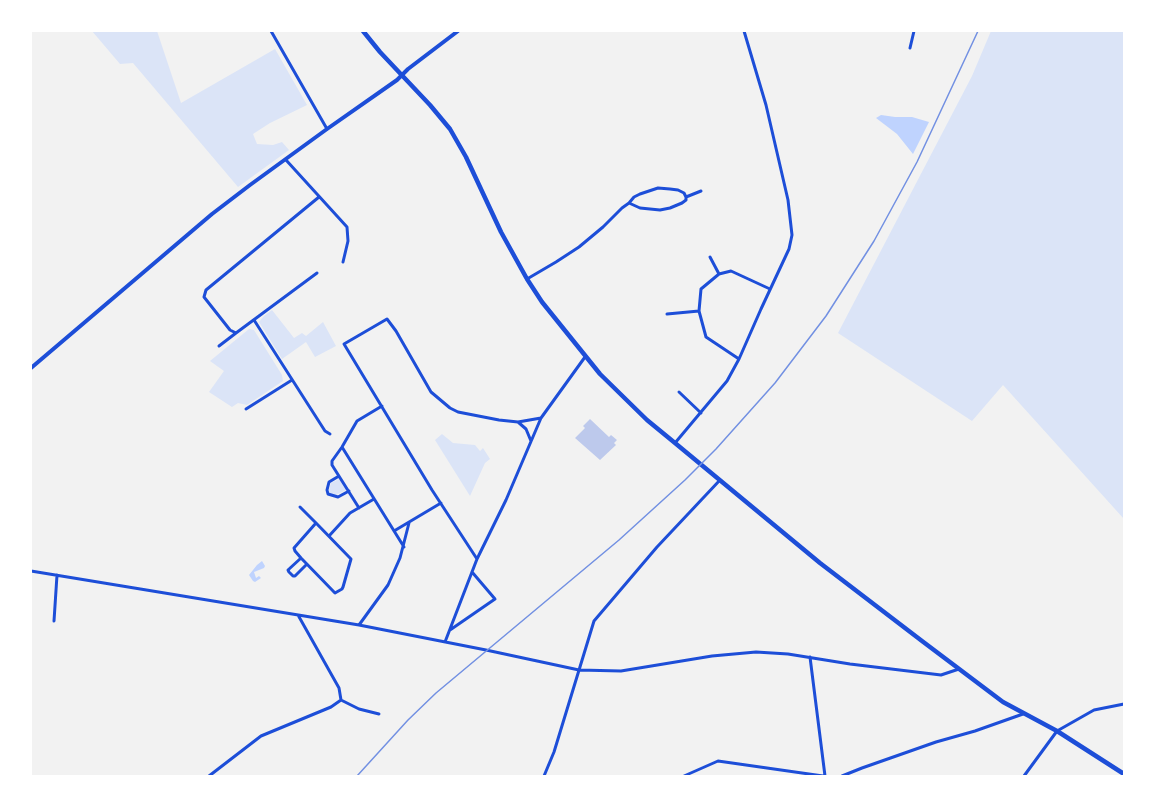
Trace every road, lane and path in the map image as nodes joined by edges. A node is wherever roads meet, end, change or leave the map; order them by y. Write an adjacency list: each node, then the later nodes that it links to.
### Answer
1 (271, 31): 8 (street)
2 (363, 31): 7 (main road)
3 (458, 31): 7 (street)
4 (744, 31): 19 (street)
5 (914, 31): 6 (street)
6 (910, 48)
7 (402, 75): 8 (street); 18 (main road)
8 (327, 128): 9 (street)
9 (286, 160): 11 (street); 27 (street)
10 (701, 191): 12 (street)
11 (319, 197): 15 (street); 23 (street)
12 (686, 197): 13 (street); 13 (street)
13 (629, 203): 18 (street)
14 (710, 257): 17 (street)
15 (342, 262)
16 (317, 273): 22 (street)
17 (719, 274): 19 (street); 20 (street)
18 (527, 279): 25 (main road)
19 (770, 289): 26 (street)
20 (699, 311): 21 (street); 26 (street)
21 (668, 314)
22 (254, 320): 23 (street); 28 (street)
23 (236, 334): 24 (street)
24 (219, 346)
25 (585, 357): 33 (street); 37 (main road)
26 (739, 359): 32 (street)
27 (31, 368)
28 (292, 380): 31 (street); 35 (street)
29 (678, 392): 32 (street)
30 (382, 406): 34 (street); 38 (street); 43 (street)
31 (246, 409)
32 (701, 413): 37 (street)
33 (542, 418): 34 (street); 36 (street)
34 (518, 422): 36 (street)
35 (330, 434)
36 (531, 441): 52 (street)
37 (675, 443): 40 (main road)
38 (342, 447): 39 (street); 42 (street)
39 (339, 476): 41 (street); 41 (street)
40 (720, 480): 63 (main road); 64 (street)
41 (349, 491): 45 (street)
42 (374, 499): 45 (street); 48 (street)
43 (441, 503): 47 (street); 52 (street)
44 (300, 507): 46 (street)
45 (359, 508): 49 (street)
46 (316, 523): 49 (street); 51 (street)
47 (409, 523): 48 (street); 50 (street)
48 (394, 531): 50 (street)
49 (329, 536): 53 (street)
50 (404, 547): 59 (street)
51 (301, 558): 53 (street); 53 (street)
52 (477, 559): 55 (street)
53 (307, 564)
54 (31, 571): 56 (street)
55 (472, 572): 60 (street); 60 (street)
56 (57, 575): 57 (street); 58 (street)
57 (298, 615): 59 (street); 65 (street)
58 (54, 621)
59 (359, 625): 61 (street)
60 (450, 630): 61 (street)
61 (445, 642): 64 (street)
62 (810, 657): 63 (street); 64 (street); 74 (street)
63 (959, 669): 68 (main road)
64 (580, 670): 72 (street)
65 (341, 700): 67 (street); 71 (street)
66 (1124, 704): 69 (street)
67 (379, 714)
68 (1023, 714): 69 (main road); 75 (street)
69 (1057, 730): 70 (main road); 76 (street)
70 (1124, 774)
71 (209, 776)
72 (544, 776)
73 (684, 776): 74 (street)
74 (824, 776)
75 (842, 776)
76 (1024, 776)

